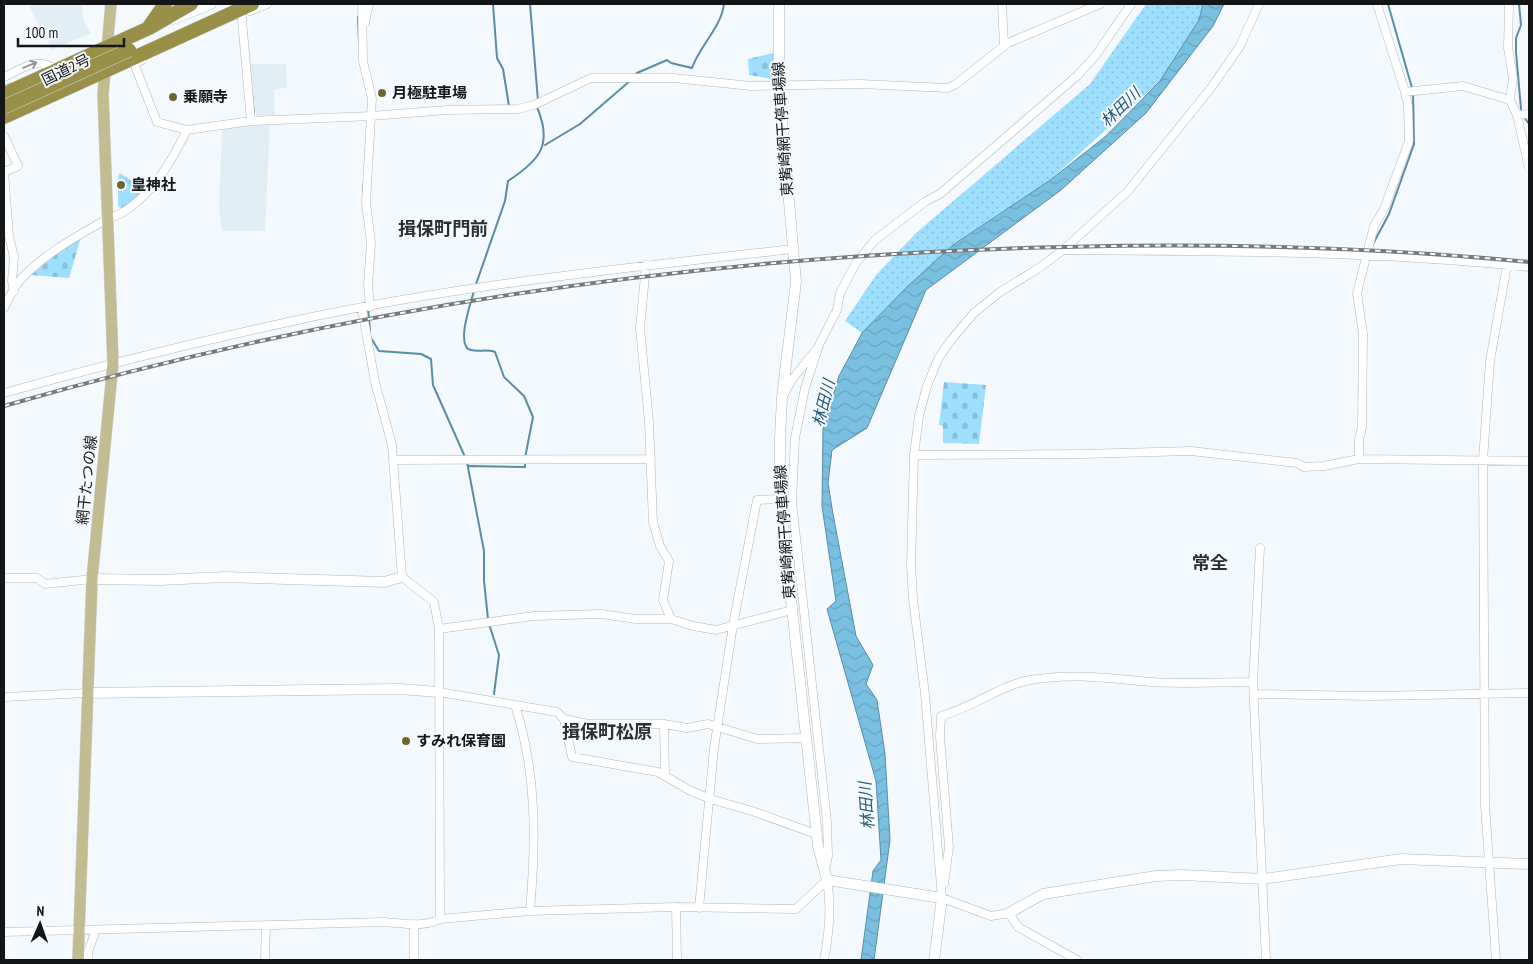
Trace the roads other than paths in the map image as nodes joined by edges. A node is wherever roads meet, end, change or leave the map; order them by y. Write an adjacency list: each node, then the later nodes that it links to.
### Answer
1 (111, 4): 20 (main road, 網干たつの線)
2 (165, 4): 16 (highway)
3 (191, 4): 16 (highway, 国道2号)
4 (211, 4): 16 (street)
5 (266, 4): 15 (street)
6 (362, 4): 17 (street)
7 (368, 4): 17 (street)
8 (779, 4): 24 (street, 東觜崎網干停車場線)
9 (1002, 4): 19 (street)
10 (1100, 4): 19 (street)
11 (1131, 4): 49 (street)
12 (1259, 4): 41 (street)
13 (1377, 4): 26 (street)
14 (1509, 4): 28 (street)
15 (241, 10): 18 (highway, 国道2号); 29 (highway, bridge); 34 (street)
16 (149, 28): 20 (highway, 国道2号)
17 (363, 30): 32 (street)
18 (176, 41): 22 (highway, 国道2号); 36 (street)
19 (1004, 46): 24 (street)
20 (106, 48): 21 (highway, 国道2号); 22 (main road, 網干たつの線)
21 (56, 70): 23 (street, one-way to 21); 27 (highway, 国道2号)
22 (104, 70): 25 (highway, 国道2号); 39 (main road, 網干たつの線)
23 (4, 77)
24 (779, 86): 32 (street); 40 (street, 東觜崎網干停車場線)
25 (62, 91): 33 (highway, 国道2号); 35 (street)
26 (1405, 92): 28 (street); 42 (street)
27 (4, 94)
28 (1510, 100): 31 (street)
29 (4, 107)
30 (1529, 114): 31 (street)
31 (1517, 115): 38 (street)
32 (372, 116): 34 (street); 48 (street)
33 (4, 118)
34 (251, 121): 36 (street)
35 (4, 124)
36 (187, 130): 39 (street)
37 (4, 136): 46 (street)
38 (1529, 168)
39 (109, 218): 46 (street); 50 (main road, 網干たつの線)
40 (793, 249): 43 (street); 52 (street, 東觜崎網干停車場線)
41 (1063, 250): 42 (street); 53 (street)
42 (1368, 256): 44 (street); 55 (street)
43 (646, 265): 48 (street); 54 (street)
44 (1507, 265): 45 (street); 57 (street)
45 (1529, 267)
46 (14, 291): 47 (street)
47 (4, 308)
48 (366, 308): 50 (street); 56 (street)
49 (819, 345): 52 (street); 85 (street)
50 (113, 363): 51 (street); 63 (main road, 網干たつの線)
51 (4, 393)
52 (782, 397): 59 (street, 東觜崎網干停車場線)
53 (914, 456): 55 (street); 87 (street)
54 (651, 459): 56 (street); 65 (street)
55 (1359, 459): 57 (street)
56 (393, 460): 61 (street)
57 (1483, 460): 58 (street); 71 (street)
58 (1529, 461)
59 (780, 499): 64 (street, 東觜崎網干停車場線); 66 (street)
60 (1260, 548): 68 (street)
61 (402, 577): 63 (street); 67 (street)
62 (4, 578): 63 (street)
63 (92, 580): 70 (main road, 網干たつの線)
64 (792, 610): 66 (street); 79 (street, 東觜崎網干停車場線)
65 (671, 618): 66 (street); 67 (street)
66 (733, 625): 78 (street)
67 (439, 629): 69 (street)
68 (1253, 682): 73 (street); 87 (street)
69 (439, 692): 70 (street); 75 (street); 92 (street)
70 (87, 693): 74 (street); 95 (main road, 網干たつの線)
71 (1486, 693): 72 (street); 73 (street); 83 (street)
72 (1529, 693)
73 (1254, 694): 86 (street)
74 (4, 697)
75 (515, 705): 76 (street); 90 (street)
76 (564, 719): 77 (street); 80 (street)
77 (664, 724): 78 (street); 80 (street)
78 (718, 726): 79 (street); 81 (street)
79 (805, 738): 82 (street, 東觜崎網干停車場線)
80 (665, 775): 81 (street)
81 (710, 799): 82 (street); 89 (street)
82 (816, 834): 85 (street, 東觜崎網干停車場線)
83 (1488, 861): 84 (street); 86 (street); 107 (street)
84 (1529, 864)
85 (826, 876): 87 (street); 89 (street); 103 (street)
86 (1262, 879): 91 (street); 106 (street)
87 (942, 898): 91 (street); 104 (street)
88 (676, 906): 89 (street); 90 (street); 102 (street)
89 (699, 908)
90 (530, 911): 92 (street)
91 (1009, 913): 105 (street)
92 (440, 919): 93 (street)
93 (414, 924): 94 (street); 101 (street)
94 (266, 925): 96 (street); 100 (street)
95 (79, 930): 96 (street); 97 (street); 98 (main road, 網干たつの線)
96 (96, 930): 99 (street)
97 (4, 932)
98 (78, 960)
99 (88, 960)
100 (265, 960)
101 (414, 960)
102 (677, 960)
103 (824, 960)
104 (934, 960)
105 (1078, 960)
106 (1266, 960)
107 (1496, 960)

